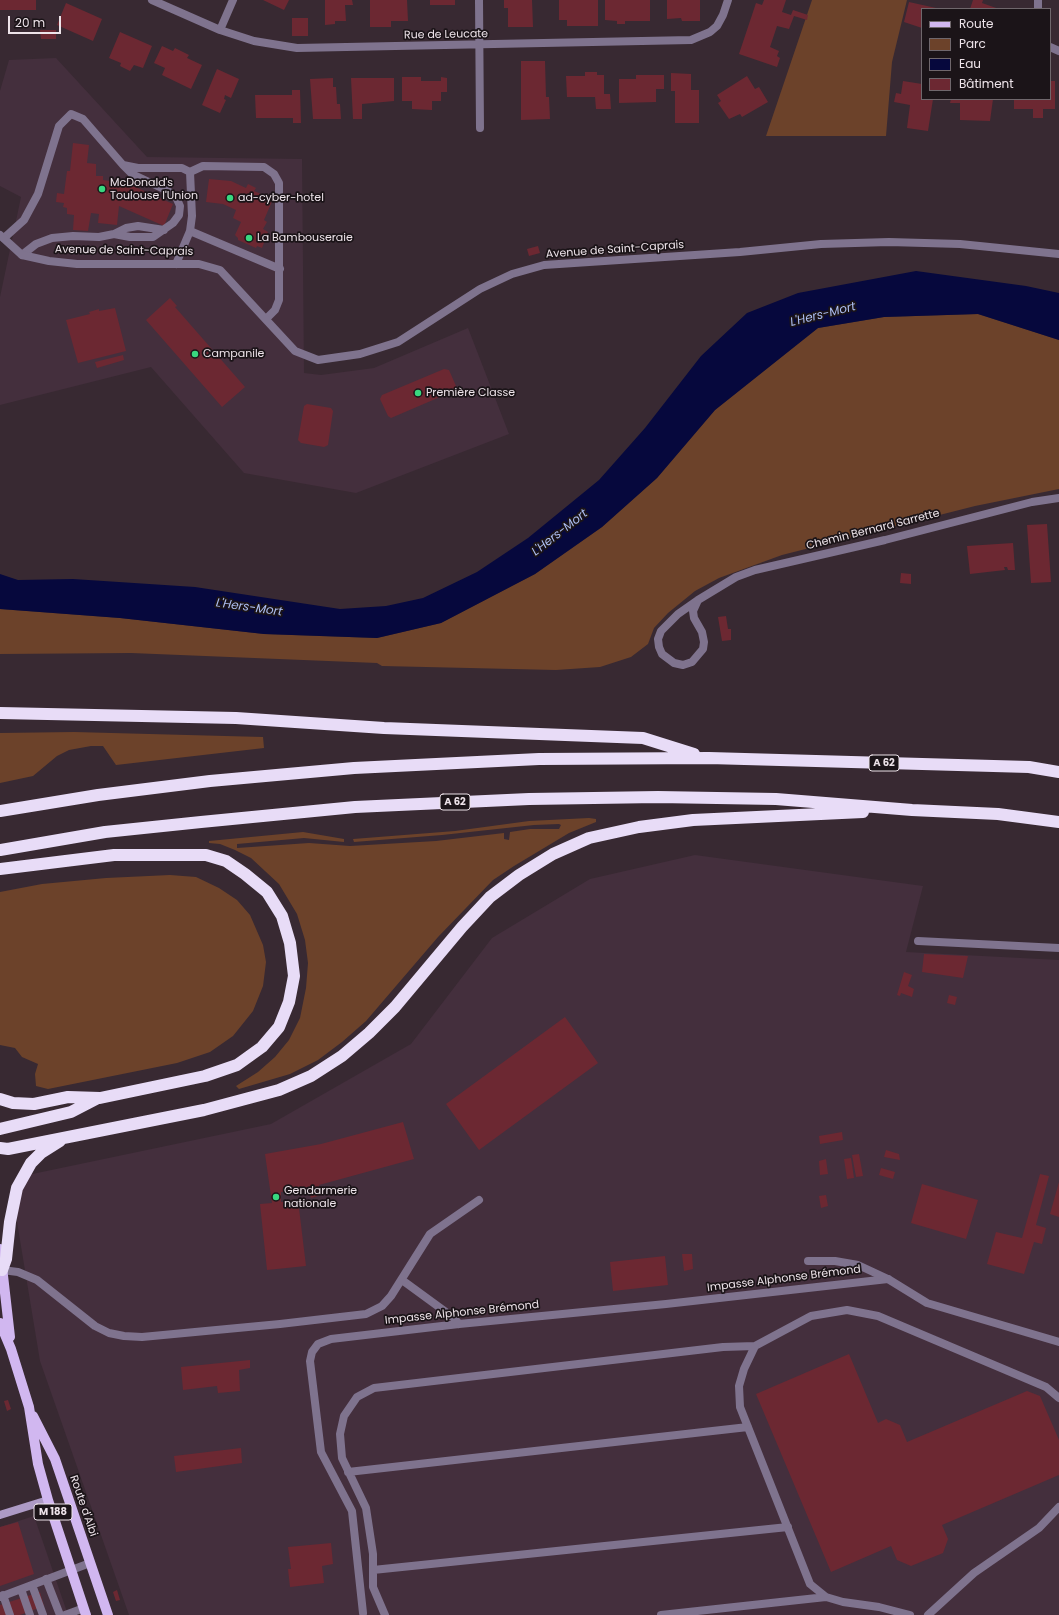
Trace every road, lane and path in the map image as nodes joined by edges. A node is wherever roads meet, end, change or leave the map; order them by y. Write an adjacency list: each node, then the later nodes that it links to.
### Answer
1 (152, 0): 5 (street, Rue de Leucate)
2 (233, 0): 5 (street)
3 (479, 0): 6 (street)
4 (728, 0): 6 (street, Rue de Leucate)
5 (220, 30): 6 (street, Rue de Leucate)
6 (479, 45): 7 (street)
7 (480, 128)
8 (123, 165): 9 (street); 11 (street); 13 (street)
9 (190, 172): 10 (street); 15 (street)
10 (190, 231): 14 (street); 15 (street)
11 (2, 237): 13 (street)
12 (1059, 254): 16 (street, Avenue de Saint-Caprais)
13 (22, 255): 14 (street, Avenue de Saint-Caprais)
14 (176, 264): 16 (street, Avenue de Saint-Caprais)
15 (280, 269): 16 (street)
16 (266, 319)
17 (1059, 498): 18 (street, Chemin Bernard Sarrette)
18 (698, 600): 18 (street, Chemin Bernard Sarrette)
19 (0, 713): 20 (highway)
20 (709, 758): 21 (highway, A 62); 23 (highway, A 62)
21 (1059, 772)
22 (912, 810): 24 (highway, A 62); 25 (highway, A 62); 32 (highway)
23 (0, 811)
24 (1059, 822)
25 (0, 850)
26 (0, 869): 29 (highway)
27 (918, 941): 28 (street)
28 (1059, 948)
29 (100, 1098): 30 (highway); 31 (highway)
30 (0, 1099)
31 (0, 1129)
32 (66, 1137): 33 (highway); 37 (highway)
33 (0, 1148)
34 (479, 1200): 39 (street)
35 (0, 1250): 37 (main road, Route d'Albi / M 188)
36 (808, 1262): 38 (street, Impasse Alphonse Brémond)
37 (2, 1270): 39 (street); 44 (main road, Route d'Albi / M 188)
38 (888, 1279): 41 (street, Impasse Alphonse Brémond); 42 (street, Impasse Alphonse Brémond)
39 (402, 1280): 41 (street)
40 (0, 1323): 44 (main road, Route d'Albi / M 188)
41 (459, 1324): 62 (street, Impasse Alphonse Brémond)
42 (1059, 1342)
43 (755, 1346): 45 (street); 47 (street); 48 (street)
44 (11, 1349): 46 (main road, Route d'Albi / M 188)
45 (1059, 1398)
46 (29, 1407): 49 (main road, Route d'Albi / M 188); 53 (main road, Route d'Albi / M 188)
47 (748, 1427): 48 (street); 52 (street)
48 (348, 1472): 55 (street)
49 (48, 1500): 51 (street); 54 (main road, Route d'Albi / M 188)
50 (1059, 1507): 72 (street)
51 (0, 1515)
52 (788, 1527): 55 (street); 60 (street)
53 (90, 1563): 54 (street); 68 (main road, Route d'Albi / M 188)
54 (71, 1570): 56 (street); 61 (main road, Route d'Albi / M 188)
55 (373, 1570): 69 (street)
56 (46, 1579): 57 (street); 66 (street)
57 (32, 1585): 58 (street); 65 (street)
58 (20, 1589): 59 (street); 64 (street)
59 (2, 1596): 63 (street)
60 (826, 1597): 70 (street); 71 (street)
61 (85, 1612): 67 (street)
62 (363, 1613)
63 (10, 1615)
64 (30, 1615)
65 (43, 1615)
66 (60, 1615)
67 (65, 1615)
68 (108, 1615)
69 (385, 1615)
70 (661, 1615)
71 (910, 1615)
72 (928, 1615)

